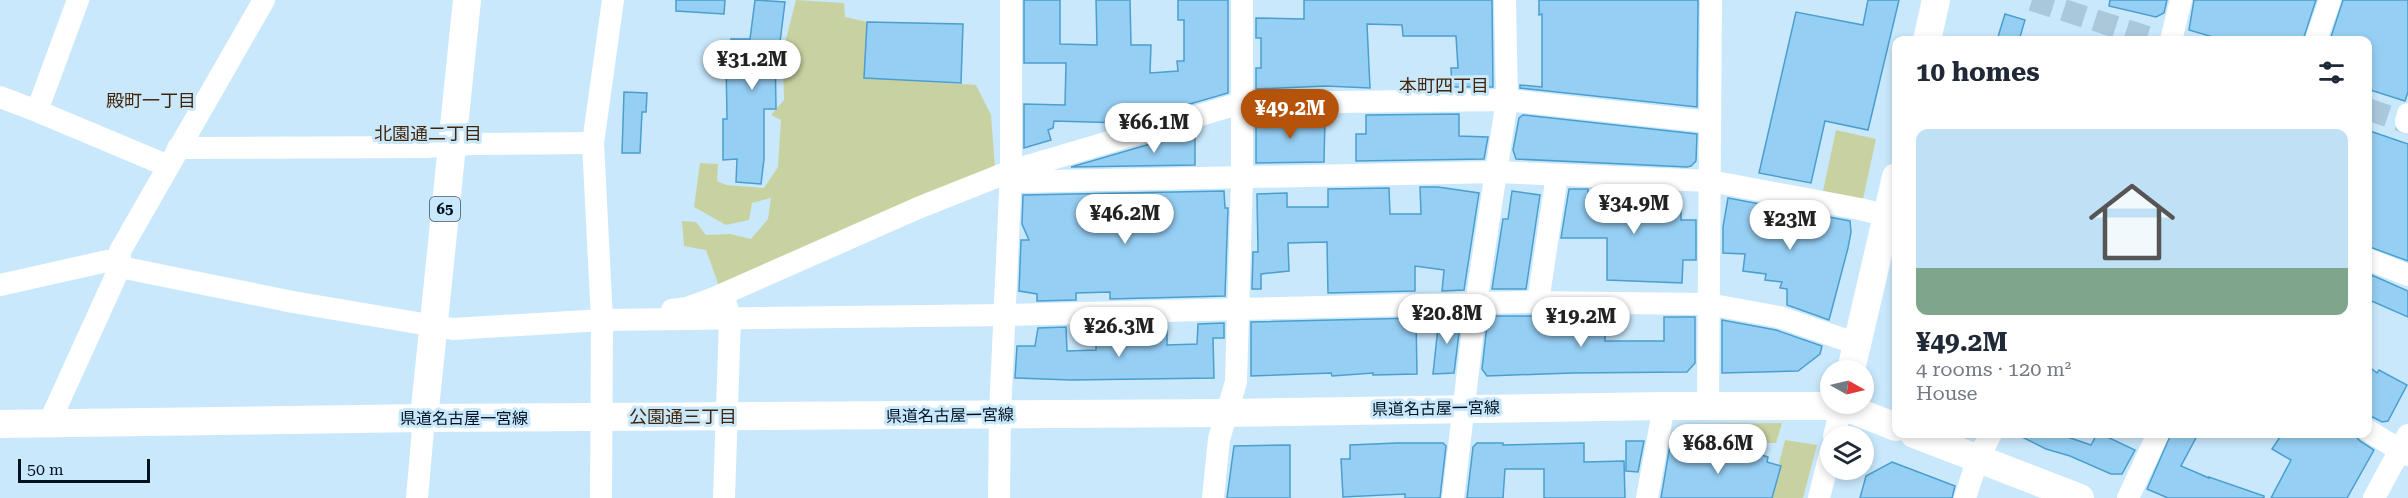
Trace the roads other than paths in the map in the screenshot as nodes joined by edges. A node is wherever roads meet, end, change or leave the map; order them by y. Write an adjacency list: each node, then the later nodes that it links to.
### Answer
1 (78, 0): 18 (street)
2 (264, 0): 22 (street)
3 (467, 0): 21 (main road, 65)
4 (613, 0): 20 (street)
5 (1011, 0): 25 (street)
6 (1242, 0): 17 (street)
7 (1505, 0): 16 (street)
8 (1711, 0): 19 (street)
9 (1936, 0): 12 (main road)
10 (2181, 0): 13 (street)
11 (2330, 0): 14 (street)
12 (1928, 36)
13 (2172, 36)
14 (2317, 36)
15 (0, 97): 18 (street)
16 (1507, 100): 17 (street); 19 (street); 23 (street)
17 (1241, 103): 25 (street); 26 (street)
18 (37, 111): 22 (street)
19 (1709, 122): 27 (street)
20 (593, 143): 21 (street); 40 (street)
21 (452, 147): 22 (street); 41 (main road, 65)
22 (173, 157): 30 (street)
23 (1497, 172): 24 (street); 26 (street); 35 (street)
24 (1557, 175): 27 (street); 34 (street)
25 (1010, 176): 26 (street); 33 (street); 38 (street)
26 (1242, 177): 37 (street)
27 (1710, 181): 28 (street); 36 (street)
28 (1892, 217): 42 (main road)
29 (2372, 261): 31 (street)
30 (120, 267): 32 (street); 41 (street); 53 (street)
31 (2408, 275)
32 (0, 285)
33 (723, 294): 39 (street); 40 (street)
34 (1538, 302): 35 (street); 36 (street)
35 (1476, 303): 37 (street); 46 (street)
36 (1708, 304): 42 (street); 45 (street)
37 (1238, 310): 38 (street); 47 (street)
38 (1005, 315): 39 (street); 48 (street)
39 (730, 319): 40 (street); 50 (street)
40 (602, 320): 41 (street); 52 (street)
41 (433, 328): 51 (main road, 65)
42 (1854, 357)
43 (1820, 405): 45 (main road, 県道名古屋一宮線)
44 (1664, 406): 45 (main road, 県道名古屋一宮線); 46 (main road, 県道名古屋一宮線); 68 (street)
45 (1708, 407)
46 (1464, 408): 47 (main road, 県道名古屋一宮線); 67 (street)
47 (1226, 413): 48 (main road, 県道名古屋一宮線); 66 (street)
48 (1000, 414): 50 (main road, 県道名古屋一宮線); 65 (street)
49 (1864, 414): 55 (main road, 県道名古屋一宮線)
50 (726, 417): 52 (main road, 県道名古屋一宮線); 64 (street)
51 (424, 418): 52 (main road, 県道名古屋一宮線); 53 (main road, 県道名古屋一宮線); 62 (street)
52 (601, 418): 63 (street)
53 (49, 423): 54 (main road, 県道名古屋一宮線)
54 (0, 424)
55 (1892, 425)
56 (2372, 432): 60 (street)
57 (1937, 438): 59 (main road)
58 (2156, 438): 72 (street)
59 (1984, 446): 70 (street); 71 (main road)
60 (2405, 446): 73 (street)
61 (1824, 480): 69 (street)
62 (417, 498)
63 (601, 498)
64 (723, 498)
65 (999, 498)
66 (1213, 498)
67 (1453, 498)
68 (1647, 498)
69 (1819, 498)
70 (1965, 498)
71 (2080, 498)
72 (2128, 498)
73 (2374, 498)

